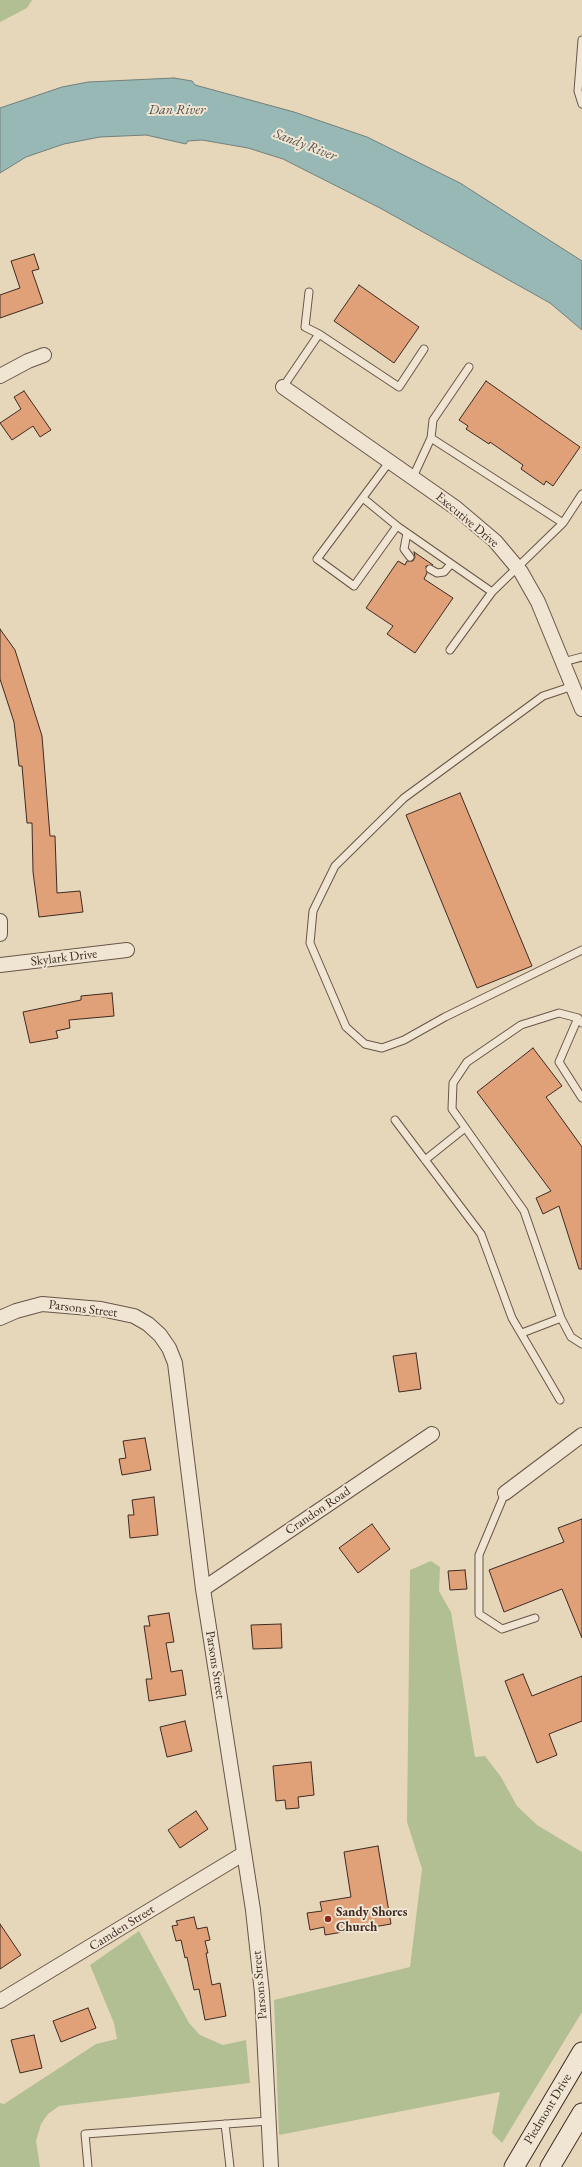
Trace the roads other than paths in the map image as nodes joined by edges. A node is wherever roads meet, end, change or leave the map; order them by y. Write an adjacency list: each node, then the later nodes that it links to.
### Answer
1 (582, 40): 2 (lane)
2 (582, 104)
3 (309, 292): 4 (lane)
4 (319, 334): 5 (lane); 9 (lane)
5 (424, 349)
6 (44, 355): 8 (street)
7 (469, 367): 10 (lane)
8 (0, 376)
9 (283, 387): 11 (street, Executive Drive)
10 (432, 438): 12 (lane); 15 (lane)
11 (390, 461): 12 (street, Executive Drive); 14 (lane)
12 (413, 477): 20 (street, Executive Drive)
13 (582, 494): 15 (lane)
14 (363, 498): 16 (lane); 16 (lane)
15 (563, 523): 20 (lane)
16 (397, 526): 17 (lane)
17 (407, 533): 18 (lane); 19 (lane)
18 (410, 557)
19 (451, 564): 21 (lane); 22 (lane)
20 (517, 568): 22 (lane); 25 (street, Executive Drive)
21 (430, 569)
22 (492, 592): 23 (lane)
23 (450, 650)
24 (582, 658): 25 (lane)
25 (563, 662): 26 (street, Executive Drive)
26 (572, 686): 27 (street, Executive Drive); 31 (lane)
27 (582, 709)
28 (0, 921): 29 (street)
29 (0, 934)
30 (128, 950): 32 (street, Skylark Drive)
31 (582, 950)
32 (0, 965)
33 (580, 1021): 34 (lane); 36 (lane)
34 (582, 1098)
35 (395, 1120): 37 (lane)
36 (465, 1128): 37 (lane); 39 (lane)
37 (425, 1160): 40 (lane)
38 (0, 1318): 46 (street, Parsons Street)
39 (561, 1318): 40 (lane); 41 (lane)
40 (522, 1333): 42 (lane)
41 (582, 1344)
42 (560, 1400)
43 (432, 1434): 46 (street, Crandon Road)
44 (582, 1436): 45 (street)
45 (504, 1493): 47 (lane)
46 (203, 1589): 48 (street, Parsons Street)
47 (535, 1618)
48 (243, 1854): 49 (street, Camden Street); 52 (street, Parsons Street)
49 (0, 2001)
50 (582, 2052): 57 (main road, Piedmont Drive)
51 (582, 2113): 58 (main road)
52 (269, 2121): 53 (lane); 56 (street, Parsons Street)
53 (225, 2124): 54 (lane); 55 (lane)
54 (88, 2167)
55 (230, 2167)
56 (271, 2167)
57 (514, 2167)
58 (550, 2167)

